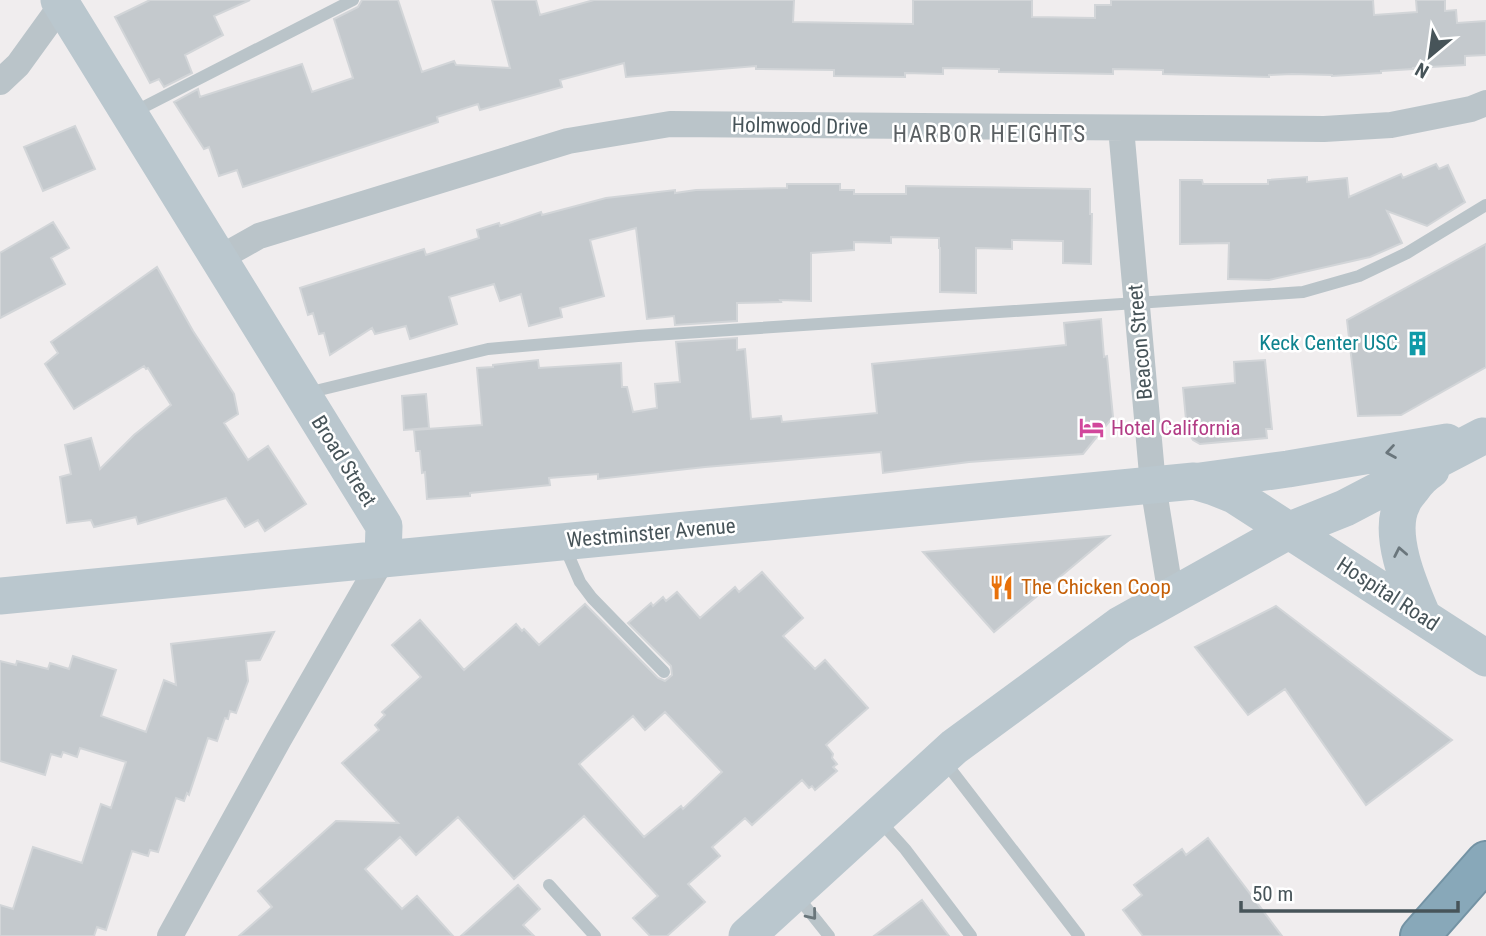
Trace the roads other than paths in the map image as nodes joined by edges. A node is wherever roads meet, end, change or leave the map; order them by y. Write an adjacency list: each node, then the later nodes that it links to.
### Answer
1 (353, 0): 5 (lane)
2 (62, 2): 3 (street); 5 (street, Broad Street)
3 (0, 82)
4 (1486, 103): 6 (street, Holmwood Drive)
5 (129, 115): 8 (street, Broad Street)
6 (1121, 128): 8 (street, Holmwood Drive); 9 (street, Beacon Street)
7 (1486, 205): 9 (lane)
8 (218, 259): 10 (street, Broad Street)
9 (1136, 304): 10 (lane); 13 (street, Beacon Street)
10 (302, 394): 16 (street, Broad Street)
11 (1484, 435): 12 (street, one-way to 12); 14 (street); 19 (street, one-way to 11)
12 (1194, 481): 13 (street, Westminster Avenue); 14 (street, Westminster Avenue)
13 (1153, 485): 15 (street, Westminster Avenue); 18 (street, Beacon Street)
14 (1290, 530): 18 (street); 19 (street, Hospital Road)
15 (562, 541): 16 (street, Westminster Avenue); 21 (lane)
16 (383, 558): 17 (street, Westminster Avenue); 28 (street, Broad Street)
17 (0, 596)
18 (1171, 596): 22 (street)
19 (1423, 617): 20 (street, Hospital Road)
20 (1486, 658)
21 (664, 672)
22 (941, 758): 23 (street); 32 (lane)
23 (876, 818): 26 (street); 31 (lane)
24 (1486, 861): 33 (highway)
25 (549, 885): 29 (lane)
26 (794, 893): 27 (street); 30 (lane, one-way to 30)
27 (750, 935)
28 (170, 936)
29 (595, 936)
30 (829, 936)
31 (971, 936)
32 (1079, 936)
33 (1420, 936)

